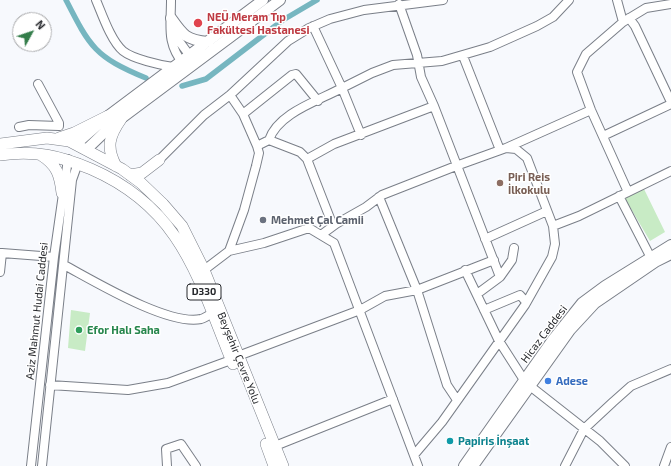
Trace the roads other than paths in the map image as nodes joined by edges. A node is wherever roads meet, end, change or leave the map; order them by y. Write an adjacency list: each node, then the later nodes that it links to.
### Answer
1 (96, 0): 15 (street)
2 (171, 0): 10 (street)
3 (263, 0): 13 (main road)
4 (280, 0): 15 (main road)
5 (444, 0): 8 (street)
6 (569, 0): 14 (street)
7 (618, 0): 11 (street)
8 (399, 4): 12 (street); 16 (street)
9 (671, 4): 11 (street)
10 (171, 18): 13 (main road); 15 (street)
11 (626, 20): 21 (street); 23 (street)
12 (313, 26): 18 (street); 19 (street)
13 (208, 42): 15 (main road)
14 (464, 56): 16 (street); 37 (street)
15 (185, 63): 25 (main road); 26 (main road)
16 (418, 63): 18 (street); 22 (street)
17 (38, 84): 27 (street)
18 (342, 88): 20 (street); 28 (street)
19 (230, 94): 24 (street); 42 (street)
20 (318, 101): 24 (street); 32 (street)
21 (671, 103): 29 (street)
22 (434, 106): 28 (street); 45 (street)
23 (591, 110): 29 (street); 37 (street)
24 (243, 114): 35 (street)
25 (108, 116): 30 (highway); 34 (main road)
26 (120, 119): 36 (main road); 44 (highway)
27 (19, 127)
28 (361, 135): 41 (street)
29 (603, 136): 50 (street)
30 (56, 138): 31 (highway, Beyşehir Çevre Yolu / D330); 34 (highway, Beyşehir Çevre Yolu / D330)
31 (38, 139): 33 (highway, Beyşehir Çevre Yolu / D330); 38 (highway)
32 (269, 140): 35 (street); 41 (street)
33 (0, 144)
34 (76, 144): 36 (highway, Beyşehir Çevre Yolu / D330); 40 (highway)
35 (257, 146): 61 (street)
36 (87, 149): 43 (highway); 44 (highway, Beyşehir Çevre Yolu / D330)
37 (503, 149): 45 (street); 54 (street)
38 (37, 154): 39 (highway, Beyşehir Çevre Yolu / D330); 40 (highway, Beyşehir Çevre Yolu / D330); 51 (highway)
39 (0, 155)
40 (68, 159): 43 (highway, Beyşehir Çevre Yolu / D330); 51 (street, Aziz Mahmut Hudai Caddesi)
41 (307, 159): 55 (street)
42 (159, 160): 48 (highway); 49 (highway)
43 (78, 163): 47 (highway, Beyşehir Çevre Yolu / D330); 67 (street, Aziz Mahmut Hudai Caddesi)
44 (111, 163): 47 (highway); 48 (highway, Beyşehir Çevre Yolu / D330)
45 (456, 166): 53 (street); 58 (street)
46 (671, 171): 50 (street)
47 (103, 174): 77 (highway, Beyşehir Çevre Yolu / D330)
48 (130, 176): 49 (highway, Beyşehir Çevre Yolu / D330)
49 (148, 190): 68 (highway, Beyşehir Çevre Yolu / D330)
50 (628, 192): 52 (street)
51 (62, 194): 65 (street, Aziz Mahmut Hudai Caddesi)
52 (619, 196): 56 (street); 64 (street)
53 (379, 197): 55 (street); 72 (street)
54 (547, 211): 56 (street); 58 (street)
55 (333, 226): 57 (street)
56 (553, 226): 74 (street)
57 (321, 235): 61 (street); 75 (street)
58 (485, 239): 66 (street)
59 (671, 245): 64 (main road, Hicaz Caddesi)
60 (514, 248): 71 (street)
61 (229, 251): 68 (street)
62 (1, 253): 65 (street); 70 (street)
63 (671, 254): 81 (main road, Hicaz Caddesi)
64 (650, 256): 81 (main road, Hicaz Caddesi)
65 (54, 257): 89 (street, Aziz Mahmut Hudai Caddesi)
66 (494, 260): 69 (street); 71 (street)
67 (64, 265): 77 (street); 82 (street, Aziz Mahmut Hudai Caddesi)
68 (204, 270): 79 (highway, Beyşehir Çevre Yolu / D330)
69 (465, 270): 72 (street); 73 (street)
70 (0, 272)
71 (500, 277): 73 (street)
72 (417, 290): 75 (street); 84 (street)
73 (477, 294): 76 (street)
74 (526, 302): 76 (street); 78 (street)
75 (360, 310): 79 (street); 83 (street)
76 (484, 310): 78 (street)
77 (212, 313): 79 (highway, Beyşehir Çevre Yolu / D330)
78 (499, 341): 81 (street); 84 (street)
79 (235, 358): 82 (street); 86 (highway, Beyşehir Çevre Yolu / D330); 93 (highway, Beyşehir Çevre Yolu / D330)
80 (671, 369): 85 (street)
81 (527, 383): 85 (street); 96 (main road, Hicaz Caddesi); 97 (main road, Hicaz Caddesi)
82 (50, 385): 90 (street, Aziz Mahmut Hudai Caddesi)
83 (392, 399): 86 (street); 88 (street)
84 (458, 400): 88 (street)
85 (584, 429): 98 (street); 99 (street)
86 (275, 446): 94 (highway, Beyşehir Çevre Yolu / D330)
87 (671, 447): 100 (street)
88 (414, 455): 95 (street)
89 (31, 466)
90 (42, 466)
91 (167, 466): 92 (street)
92 (196, 466)
93 (274, 466)
94 (282, 466)
95 (418, 466)
96 (464, 466)
97 (473, 466)
98 (565, 466)
99 (626, 466)
100 (664, 466)

